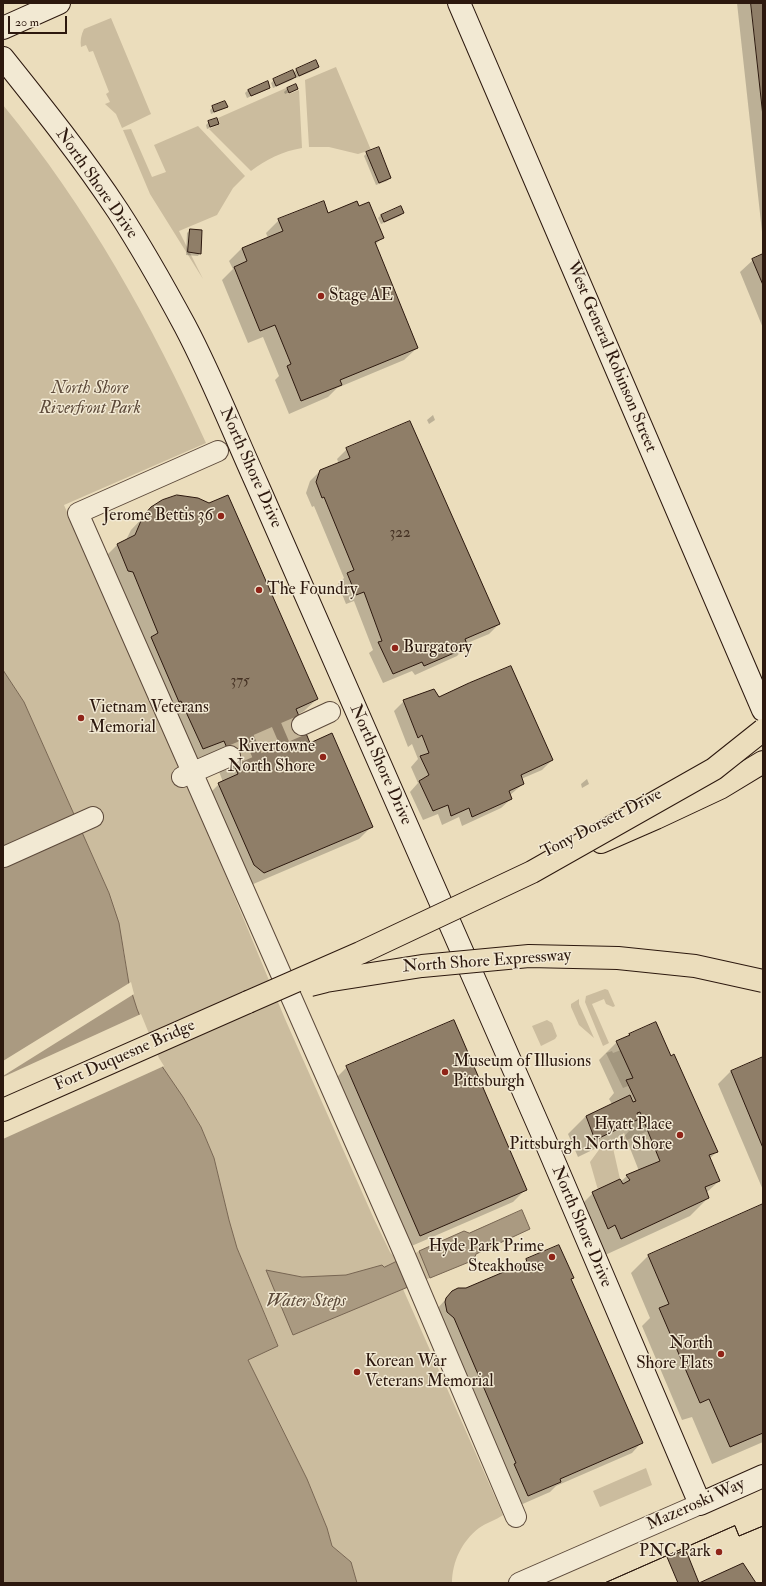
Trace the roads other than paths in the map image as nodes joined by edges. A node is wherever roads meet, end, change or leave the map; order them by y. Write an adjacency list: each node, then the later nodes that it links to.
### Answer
1 (59, 3): 3 (main road)
2 (458, 3): 6 (main road, West General Robinson Street)
3 (3, 28)
4 (3, 58): 20 (main road, North Shore Drive)
5 (218, 451): 16 (street)
6 (763, 710)
7 (330, 712): 8 (street)
8 (302, 725)
9 (763, 730): 19 (highway, bridge)
10 (763, 734): 15 (highway)
11 (763, 738): 15 (highway)
12 (763, 741): 20 (main road, Tony Dorsett Drive)
13 (230, 756): 16 (street)
14 (763, 762): 19 (highway, bridge)
15 (725, 767): 22 (highway, bridge)
16 (188, 775): 26 (street)
17 (92, 817): 18 (street)
18 (4, 857)
19 (532, 872): 22 (highway, bridge)
20 (441, 907): 25 (main road, North Shore Drive)
21 (763, 980): 22 (highway, North Shore Expressway, bridge)
22 (247, 1002): 23 (highway, Fort Duquesne Bridge)
23 (3, 1110)
24 (763, 1476): 25 (main road, Mazeroski Way)
25 (700, 1504): 27 (street, Mazeroski Way)
26 (516, 1517)
27 (519, 1583)

